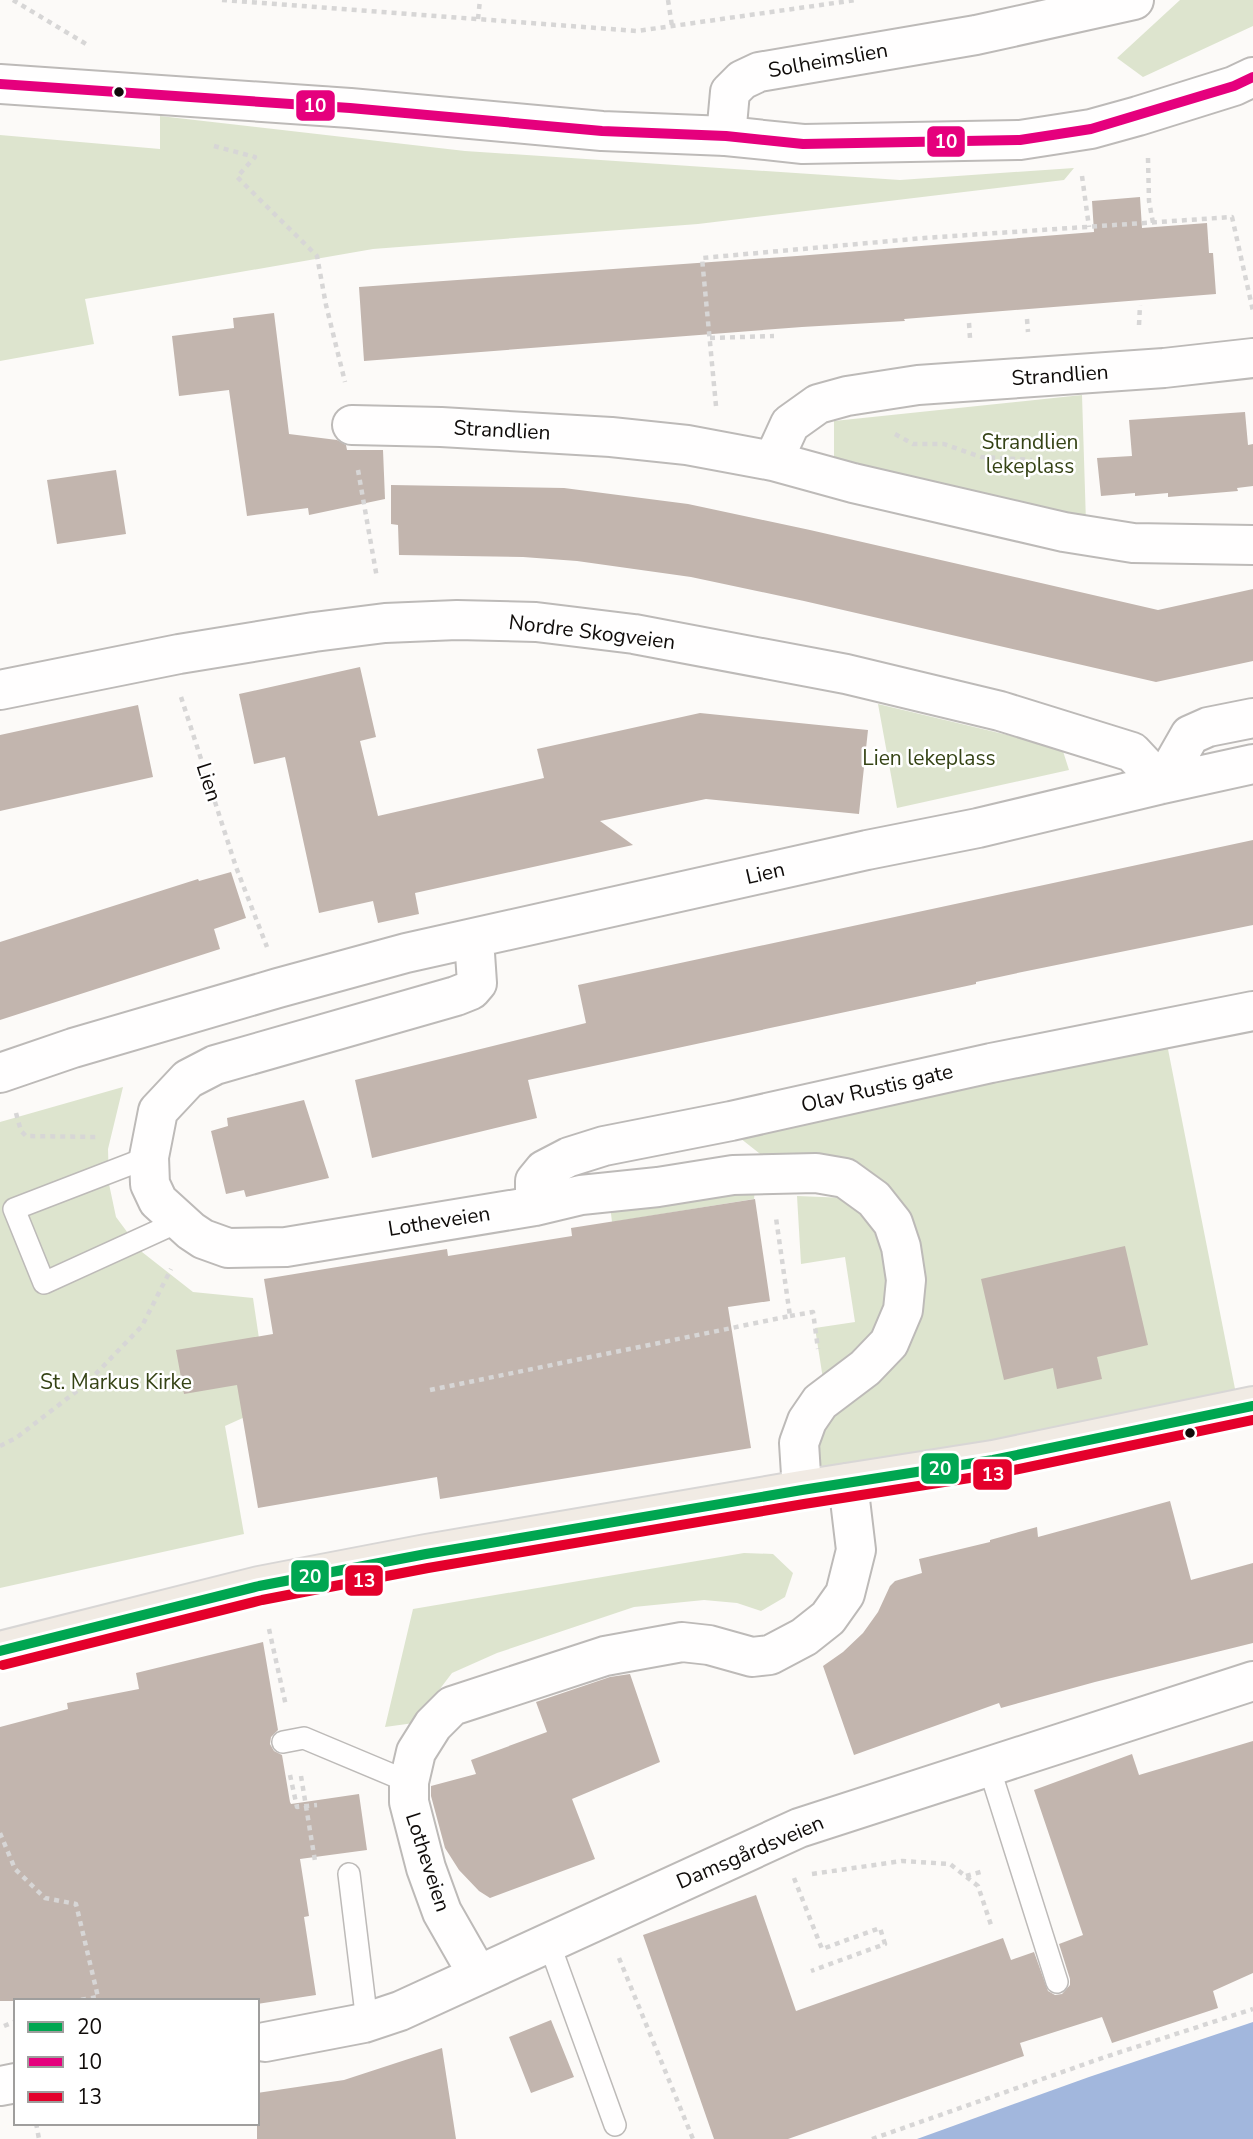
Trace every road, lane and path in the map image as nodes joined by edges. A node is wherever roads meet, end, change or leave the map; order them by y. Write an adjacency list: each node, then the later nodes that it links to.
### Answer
1 (13, 0): 11 (path)
2 (222, 0): 7 (path)
3 (480, 0): 7 (path)
4 (668, 0): 8 (path)
5 (856, 0): 8 (path)
6 (1134, 0): 12 (street, Solheimslien)
7 (478, 19): 8 (path)
8 (672, 26)
9 (1253, 77): 12 (street)
10 (0, 83): 11 (street)
11 (81, 90): 12 (street)
12 (726, 136)
13 (201, 143): 23 (path)
14 (1148, 154): 16 (path)
15 (1082, 171): 17 (path)
16 (1153, 223): 17 (path); 18 (path)
17 (1089, 227): 20 (path)
18 (1253, 311)
19 (774, 336): 20 (path)
20 (710, 338): 22 (path)
21 (1253, 358): 26 (street, Strandlien)
22 (716, 399)
23 (352, 425): 26 (street, Strandlien)
24 (891, 431): 25 (path)
25 (1032, 460)
26 (773, 461): 28 (street, Strandlien)
27 (357, 467): 29 (path)
28 (1253, 545)
29 (377, 581)
30 (179, 654): 31 (street, Nordre Skogveien); 34 (street, Nordre Skogveien); 36 (path, Lien)
31 (0, 690)
32 (1253, 718): 34 (street)
33 (1253, 764): 34 (street, Lien)
34 (1162, 783): 35 (street, Lien)
35 (474, 939): 36 (street, Lien); 41 (street, Lotheveien)
36 (278, 988): 38 (street, Lien)
37 (1253, 1012): 43 (street, Olav Rustis gate)
38 (0, 1073)
39 (16, 1113): 40 (path)
40 (102, 1141)
41 (149, 1157): 44 (street, Lotheveien); 44 (lane)
42 (770, 1172): 43 (street, Lotheveien); 45 (path); 51 (street, Lotheveien)
43 (535, 1206): 44 (street, Lotheveien)
44 (185, 1226): 49 (path)
45 (790, 1317): 46 (path); 47 (path)
46 (815, 1328)
47 (430, 1390)
48 (1253, 1406): 50 (main road)
49 (0, 1446)
50 (848, 1483): 51 (main road); 58 (street, Lotheveien)
51 (802, 1490): 53 (main road)
52 (268, 1624): 55 (path)
53 (0, 1651)
54 (1253, 1681): 57 (street, Damsgårdsveien)
55 (287, 1709)
56 (283, 1742): 58 (lane); 61 (path)
57 (989, 1767): 69 (street, Damsgårdsveien); 74 (lane)
58 (409, 1782): 73 (street, Lotheveien)
59 (304, 1797): 61 (path)
60 (317, 1805): 61 (path)
61 (306, 1807): 63 (path)
62 (0, 1833): 75 (path)
63 (316, 1865)
64 (984, 1871): 66 (path)
65 (349, 1874): 78 (lane)
66 (966, 1876): 67 (path); 70 (path)
67 (794, 1877): 68 (path); 72 (path)
68 (782, 1879)
69 (603, 1918): 71 (street, Damsgårdsveien); 82 (path)
70 (992, 1928)
71 (549, 1942): 73 (street, Damsgårdsveien); 81 (lane)
72 (811, 1971)
73 (478, 1975): 78 (street, Damsgårdsveien)
74 (1057, 1982)
75 (86, 1999)
76 (1253, 2009): 83 (path)
77 (14, 2022): 79 (path)
78 (367, 2022): 80 (street, Damsgårdsveien)
79 (4, 2026)
80 (261, 2043)
81 (615, 2125)
82 (693, 2139)
83 (872, 2139)

